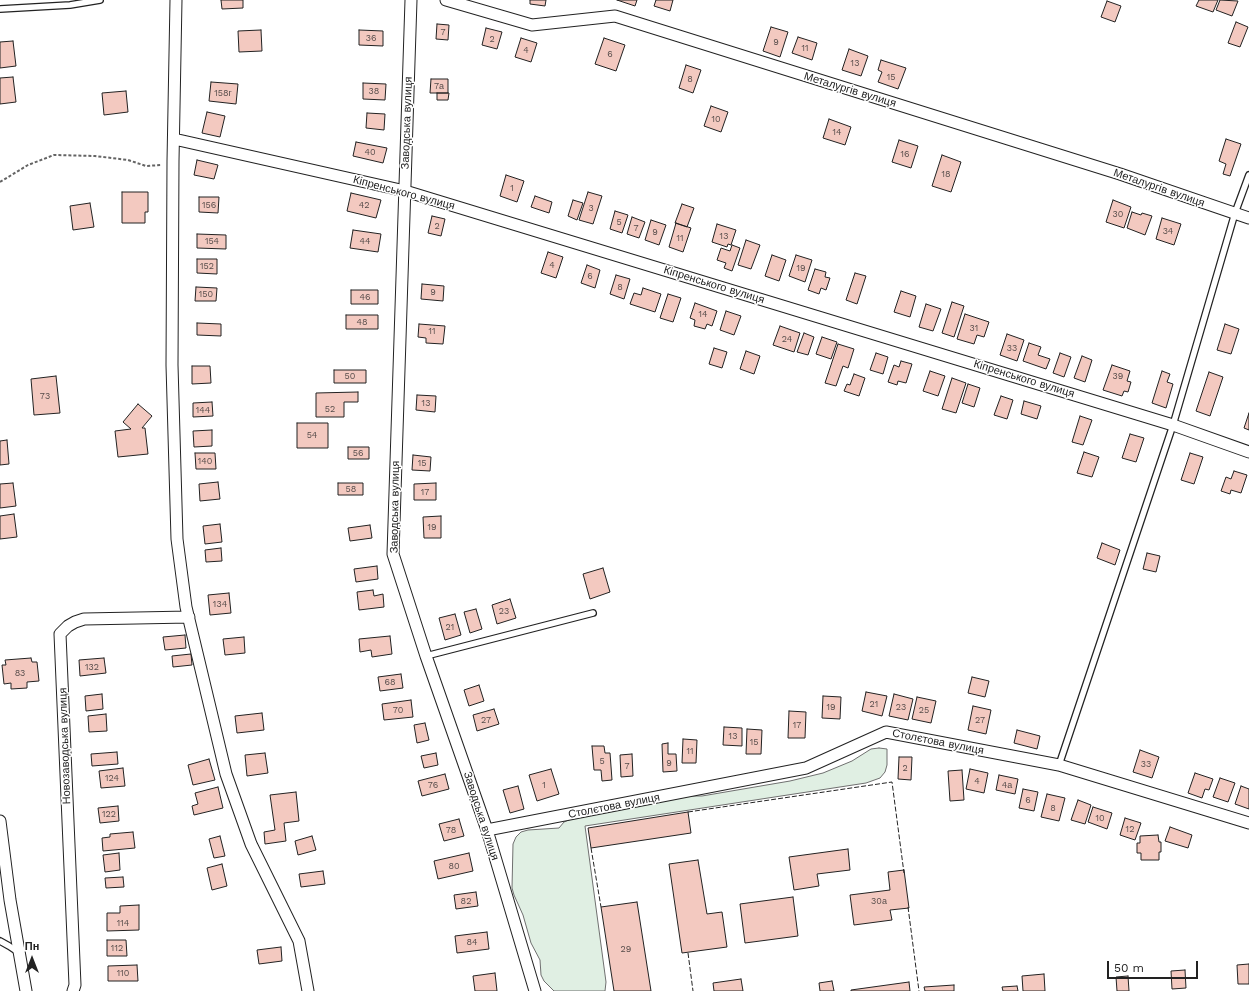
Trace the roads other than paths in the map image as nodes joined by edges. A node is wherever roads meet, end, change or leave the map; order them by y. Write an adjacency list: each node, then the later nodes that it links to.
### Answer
1 (100, 0): 5 (lane)
2 (176, 0): 6 (street)
3 (411, 0): 8 (street, Заводська вулиця)
4 (446, 0): 9 (street, Металургів вулиця)
5 (0, 9)
6 (174, 139): 8 (street, Кіпренського вулиця); 14 (street)
7 (1249, 174): 9 (lane)
8 (405, 191): 11 (street, Кіпренського вулиця); 15 (street, Заводська вулиця)
9 (1235, 213): 10 (street, Металургів вулиця); 11 (lane)
10 (1249, 218)
11 (1173, 425): 12 (street, Кіпренського вулиця); 16 (lane)
12 (1249, 452)
13 (594, 613): 15 (lane)
14 (189, 618): 23 (street, Новозаводська вулиця); 24 (street)
15 (426, 656): 19 (street, Заводська вулиця)
16 (1059, 765): 18 (street, Столєтова вулиця); 19 (street, Столєтова вулиця)
17 (0, 821): 21 (street)
18 (1249, 823)
19 (487, 830): 25 (street, Заводська вулиця)
20 (0, 942): 21 (lane)
21 (19, 954): 22 (street)
22 (26, 991)
23 (73, 991)
24 (308, 991)
25 (535, 991)

